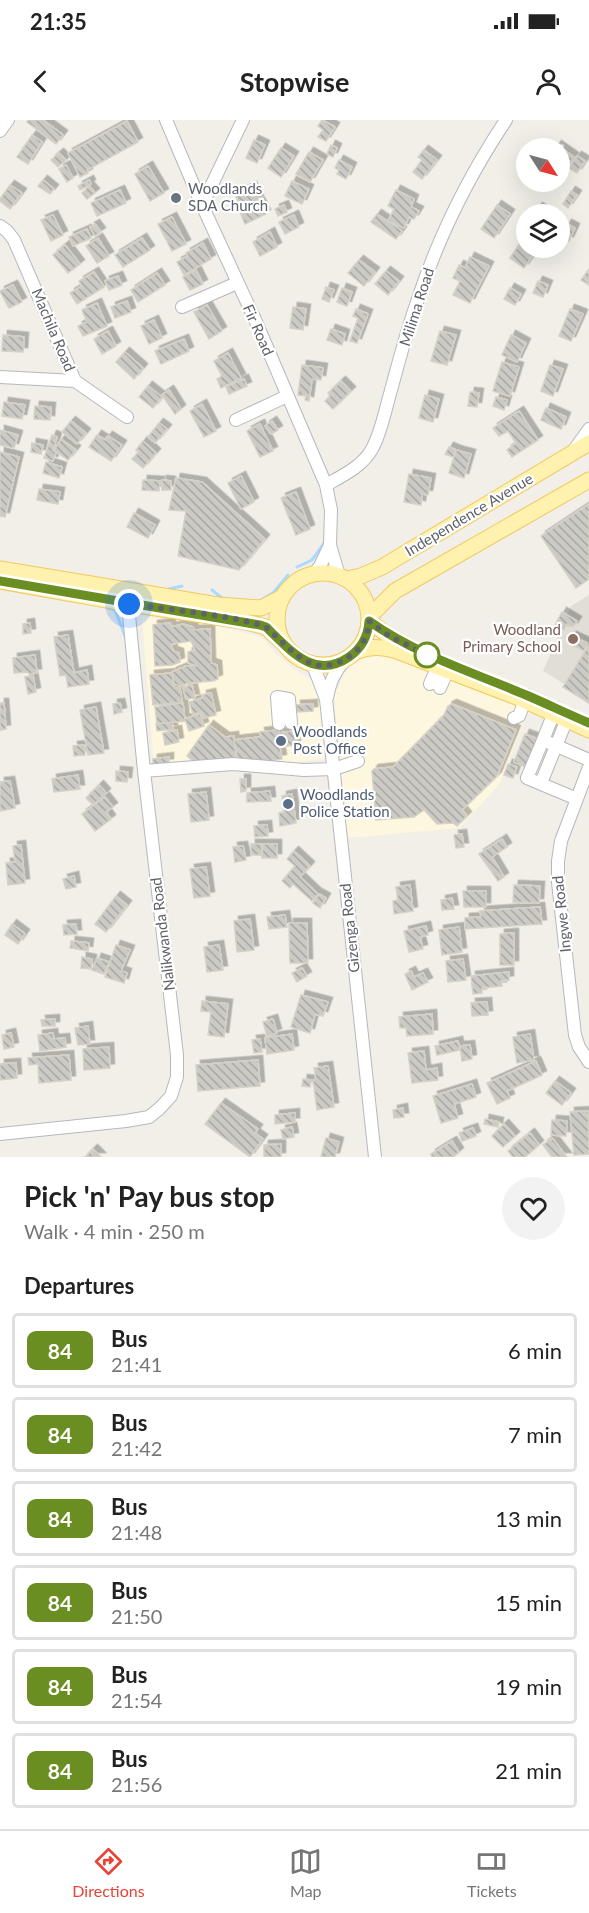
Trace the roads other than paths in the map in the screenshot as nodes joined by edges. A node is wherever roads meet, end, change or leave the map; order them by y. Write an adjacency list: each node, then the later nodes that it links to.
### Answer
1 (8, 120): 5 (street)
2 (166, 120): 6 (street, Fir Road)
3 (243, 120): 6 (street)
4 (506, 120): 19 (street, Milima Road)
5 (0, 131)
6 (202, 205): 8 (street, Fir Road)
7 (0, 226): 11 (street, Machila Road)
8 (237, 283): 9 (street); 12 (street, Fir Road)
9 (182, 307)
10 (0, 377): 11 (street)
11 (75, 381): 13 (street, Machila Road)
12 (287, 396): 14 (street); 19 (street, Fir Road)
13 (127, 417)
14 (236, 420)
15 (589, 429): 17 (street)
16 (589, 443): 17 (main road, Independence Avenue)
17 (572, 453): 23 (main road, Independence Avenue)
18 (589, 480): 27 (main road, Independence Avenue)
19 (326, 485): 20 (street, Fir Road)
20 (330, 545): 22 (street, Fir Road); 23 (street, Fir Road)
21 (0, 569): 25 (main road)
22 (314, 574): 23 (main road); 26 (main road)
23 (342, 578): 27 (main road)
24 (0, 581): 25 (main road)
25 (129, 597): 26 (main road); 28 (main road); 47 (street, Nalikwanda Road)
26 (281, 598): 28 (main road)
27 (369, 619): 29 (main road); 31 (main road)
28 (283, 643): 30 (main road)
29 (351, 655): 30 (main road); 31 (main road); 35 (street, Gizenga Road)
30 (313, 665): 35 (street, Gizenga Road)
31 (444, 666): 32 (street); 34 (main road)
32 (435, 686)
33 (283, 698): 38 (street)
34 (526, 698): 36 (main road); 37 (street)
35 (326, 699): 46 (street, Gizenga Road)
36 (561, 714): 39 (main road); 40 (main road); 41 (street); 42 (street)
37 (514, 718)
38 (285, 723)
39 (589, 723)
40 (589, 730)
41 (543, 740): 42 (street); 48 (street)
42 (557, 746): 43 (street); 48 (street)
43 (589, 760)
44 (358, 761): 46 (street)
45 (589, 767): 49 (street, Ingwe Road)
46 (334, 769): 47 (street); 52 (street, Gizenga Road)
47 (144, 771): 51 (street, Nalikwanda Road)
48 (541, 783): 49 (street)
49 (577, 799): 50 (street, Ingwe Road)
50 (589, 1062)
51 (0, 1134)
52 (375, 1157)

